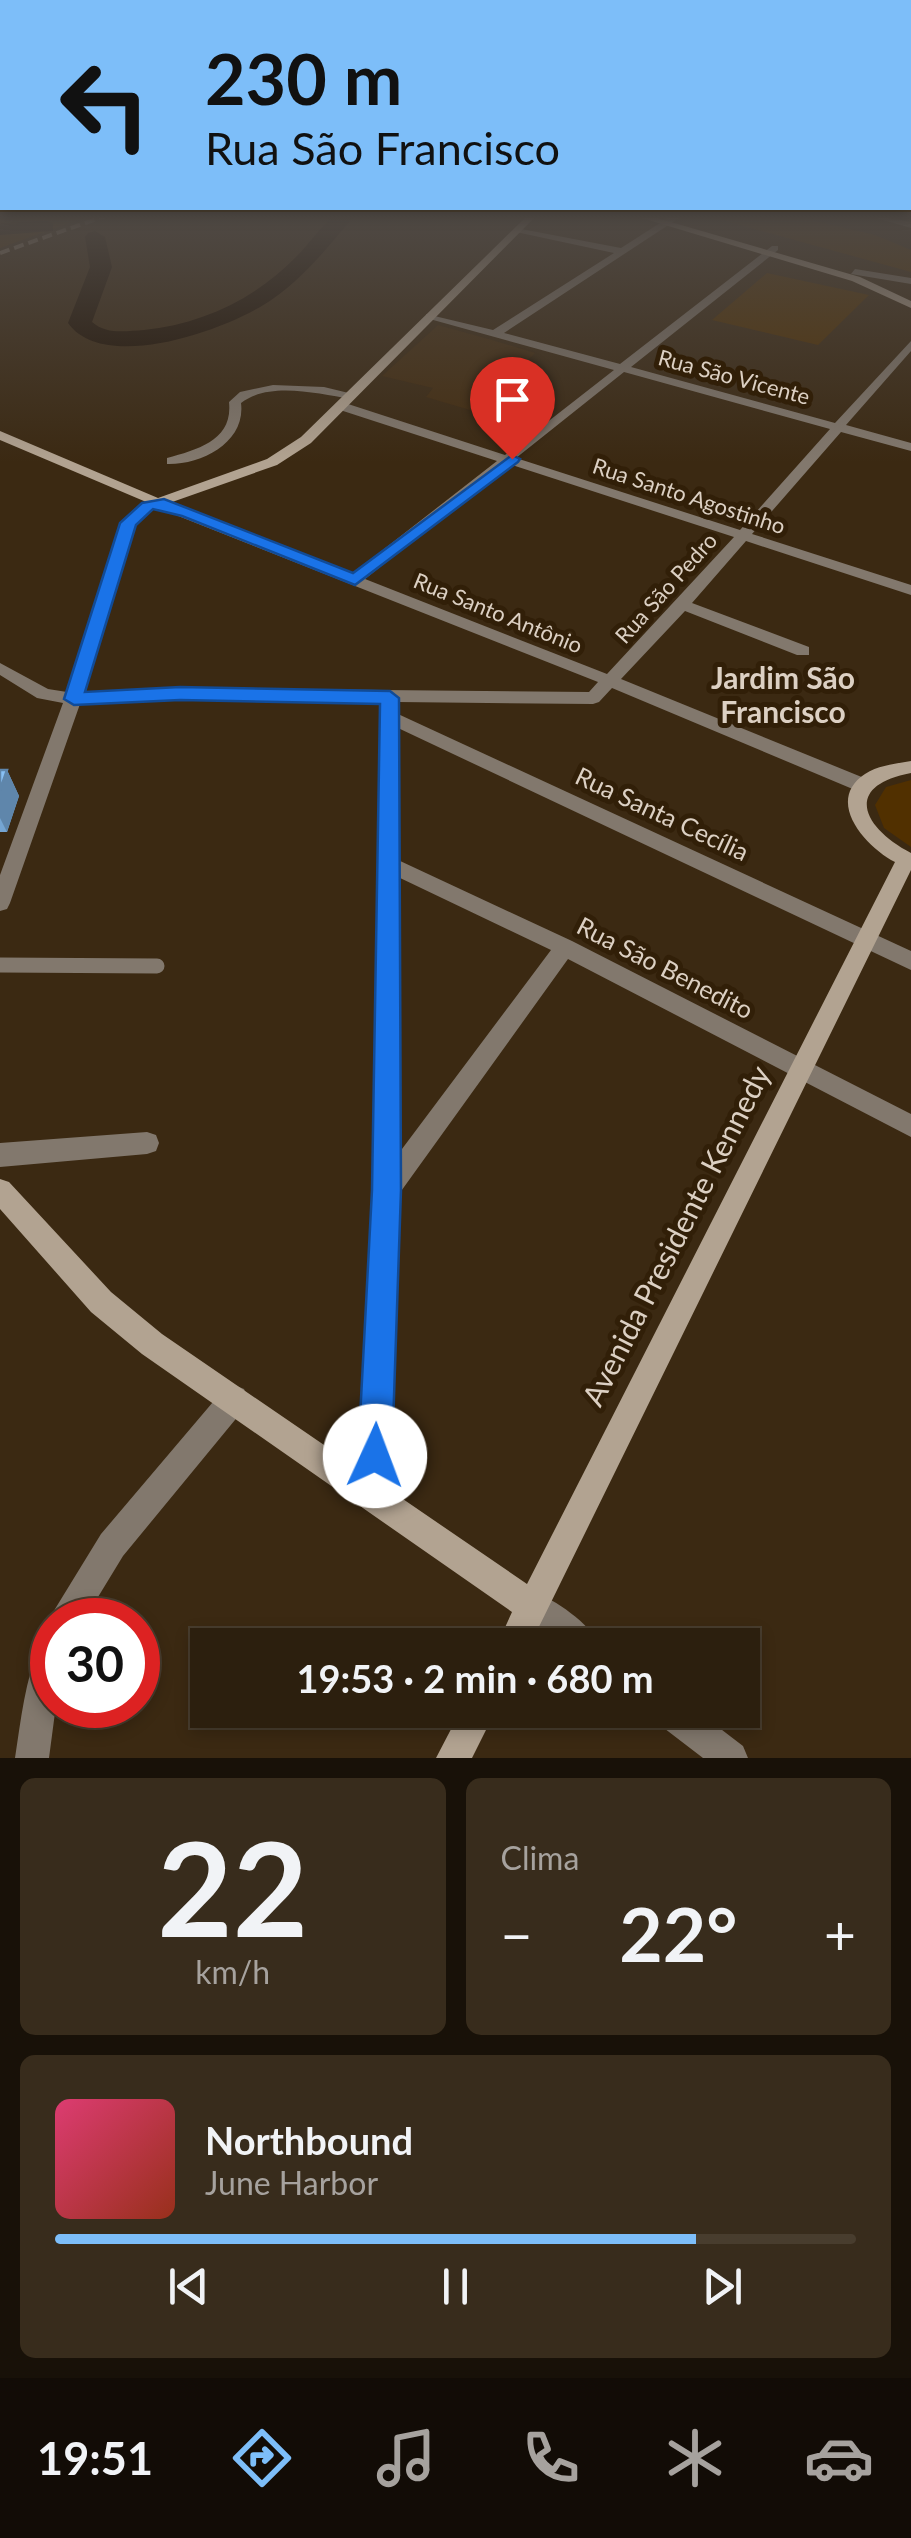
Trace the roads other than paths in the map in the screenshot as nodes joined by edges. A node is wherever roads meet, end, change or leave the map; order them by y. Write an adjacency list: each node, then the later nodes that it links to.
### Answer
1 (448, 298): 4 (street)
2 (550, 298): 5 (street)
3 (713, 298): 7 (street)
4 (430, 316): 5 (street, Rua São Vicente); 8 (street)
5 (496, 333): 7 (street, Rua São Vicente)
6 (908, 352): 9 (street, Rua São Pedro)
7 (626, 368): 9 (street, Rua São Vicente); 12 (street)
8 (346, 400): 12 (street, Rua Santo Agostinho); 13 (street, Rua Santo Agostinho); 14 (street)
9 (837, 426): 11 (street, Rua São Vicente); 15 (street, Rua São Pedro)
10 (0, 436): 14 (street)
11 (911, 448)
12 (512, 459): 15 (street, Rua Santo Agostinho); 16 (street)
13 (172, 461)
14 (158, 502): 16 (street, Rua Santo Antônio); 23 (street)
15 (744, 535): 17 (street, Rua Santo Agostinho); 18 (street, Rua São Pedro)
16 (355, 580): 21 (street, Rua Santo Antônio)
17 (911, 590)
18 (682, 604): 19 (street); 21 (street, Rua São Pedro)
19 (803, 651)
20 (0, 668): 23 (street, Rua Santo Antônio)
21 (611, 682): 22 (street, Rua São Pedro); 24 (street, Rua Santo Antônio)
22 (594, 698): 24 (street, Rua Santo Antônio); 25 (street, Rua Santo Antônio)
23 (74, 699): 25 (street, Rua Santo Antônio); 30 (street)
24 (652, 700): 27 (street, Rua Santo Antônio)
25 (390, 707): 29 (street); 31 (street, Rua Santa Cecília)
26 (911, 768): 27 (street)
27 (862, 785): 28 (street)
28 (908, 861): 31 (street, Avenida Presidente Kennedy)
29 (391, 865): 32 (street, Rua São Benedito); 40 (street)
30 (0, 903)
31 (863, 940): 33 (street, Rua Santa Cecília); 36 (street, Avenida Presidente Kennedy)
32 (565, 947): 36 (street, Rua São Benedito); 40 (street)
33 (911, 961)
34 (0, 965): 35 (lane)
35 (157, 966)
36 (803, 1069): 37 (street, Rua São Benedito); 45 (street, Avenida Presidente Kennedy)
37 (911, 1126)
38 (146, 1143): 39 (street)
39 (0, 1155)
40 (387, 1190): 43 (street)
41 (0, 1192): 42 (street)
42 (234, 1399): 43 (street); 44 (street)
43 (373, 1494): 45 (street)
44 (79, 1598)
45 (534, 1607): 46 (street, Avenida Presidente Kennedy); 47 (street)
46 (522, 1628)
47 (561, 1628)
48 (37, 1728): 51 (street)
49 (469, 1728): 52 (street)
50 (692, 1728): 53 (street)
51 (32, 1758)
52 (453, 1758)
53 (731, 1758)

